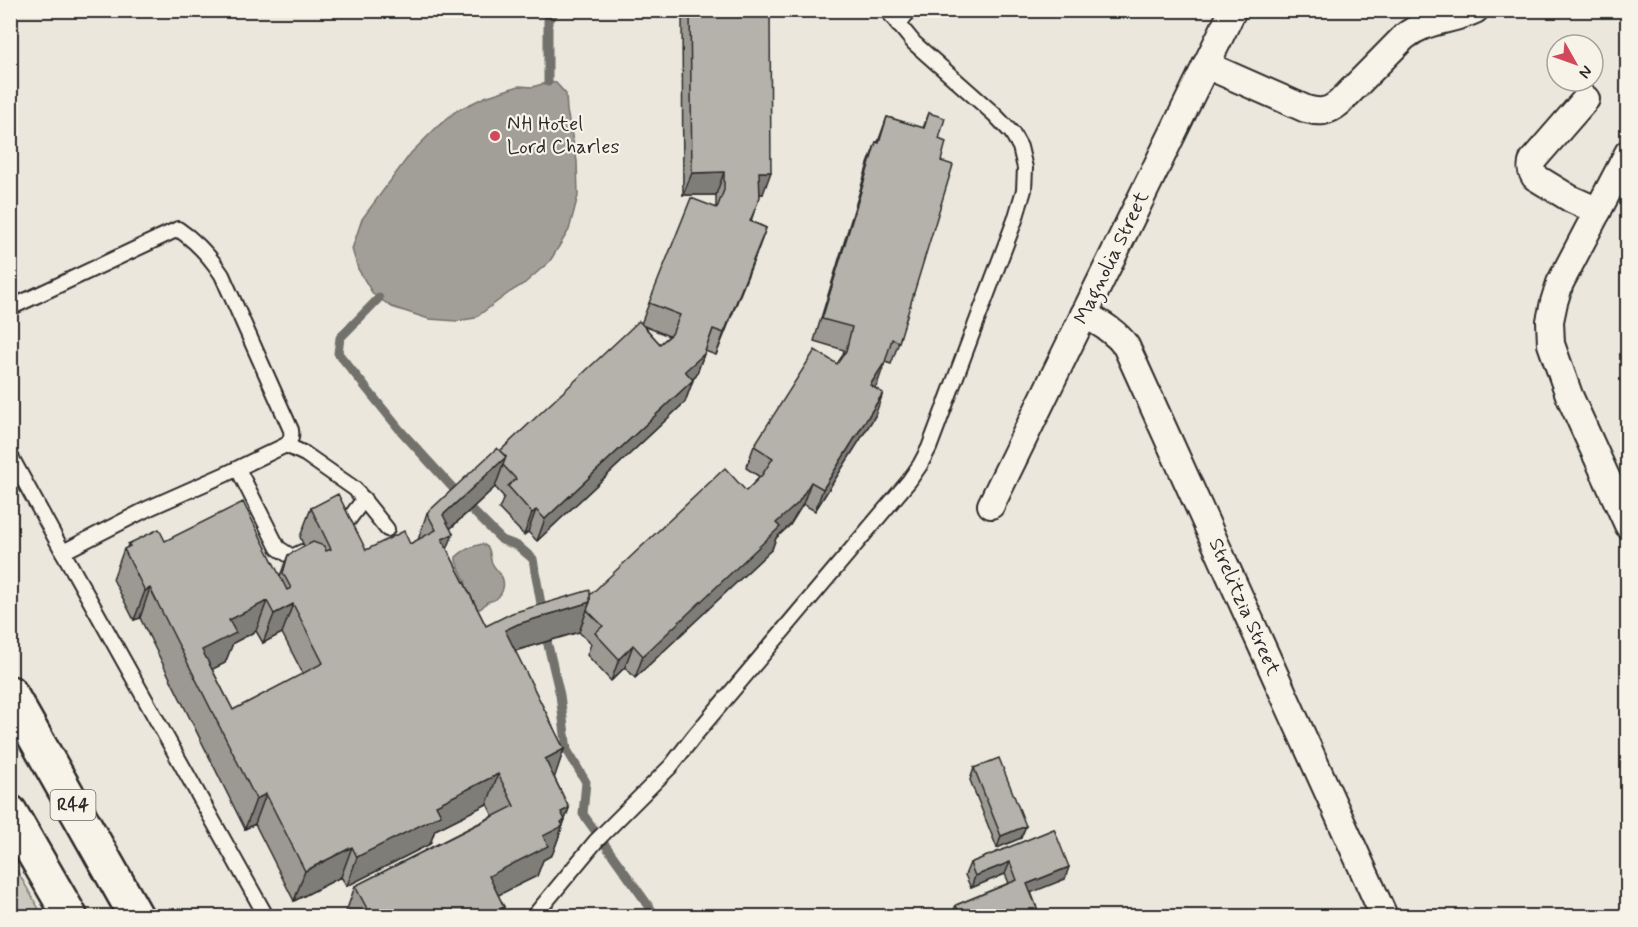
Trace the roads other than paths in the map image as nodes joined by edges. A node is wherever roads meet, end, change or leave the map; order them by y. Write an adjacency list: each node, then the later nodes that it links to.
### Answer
1 (887, 10): 5 (lane)
2 (1233, 10): 6 (street, Magnolia Street)
3 (1475, 10): 6 (street)
4 (909, 11): 5 (lane)
5 (898, 25): 27 (lane)
6 (1206, 65): 11 (street, Magnolia Street)
7 (1586, 99): 9 (street)
8 (1628, 153): 9 (street)
9 (1598, 211): 17 (street)
10 (10, 308): 12 (lane)
11 (1084, 314): 16 (street, Magnolia Street); 28 (street, Strelitzia Street)
12 (286, 445): 14 (lane); 15 (lane)
13 (10, 455): 21 (lane)
14 (238, 468): 20 (lane); 21 (lane)
15 (364, 500): 18 (lane); 19 (lane)
16 (991, 505)
17 (1628, 525)
18 (387, 529)
19 (333, 536)
20 (306, 550)
21 (63, 552): 26 (lane)
22 (10, 693): 25 (main road, R44)
23 (10, 812): 24 (main road)
24 (70, 916)
25 (136, 916)
26 (266, 916)
27 (534, 916)
28 (1384, 916)

